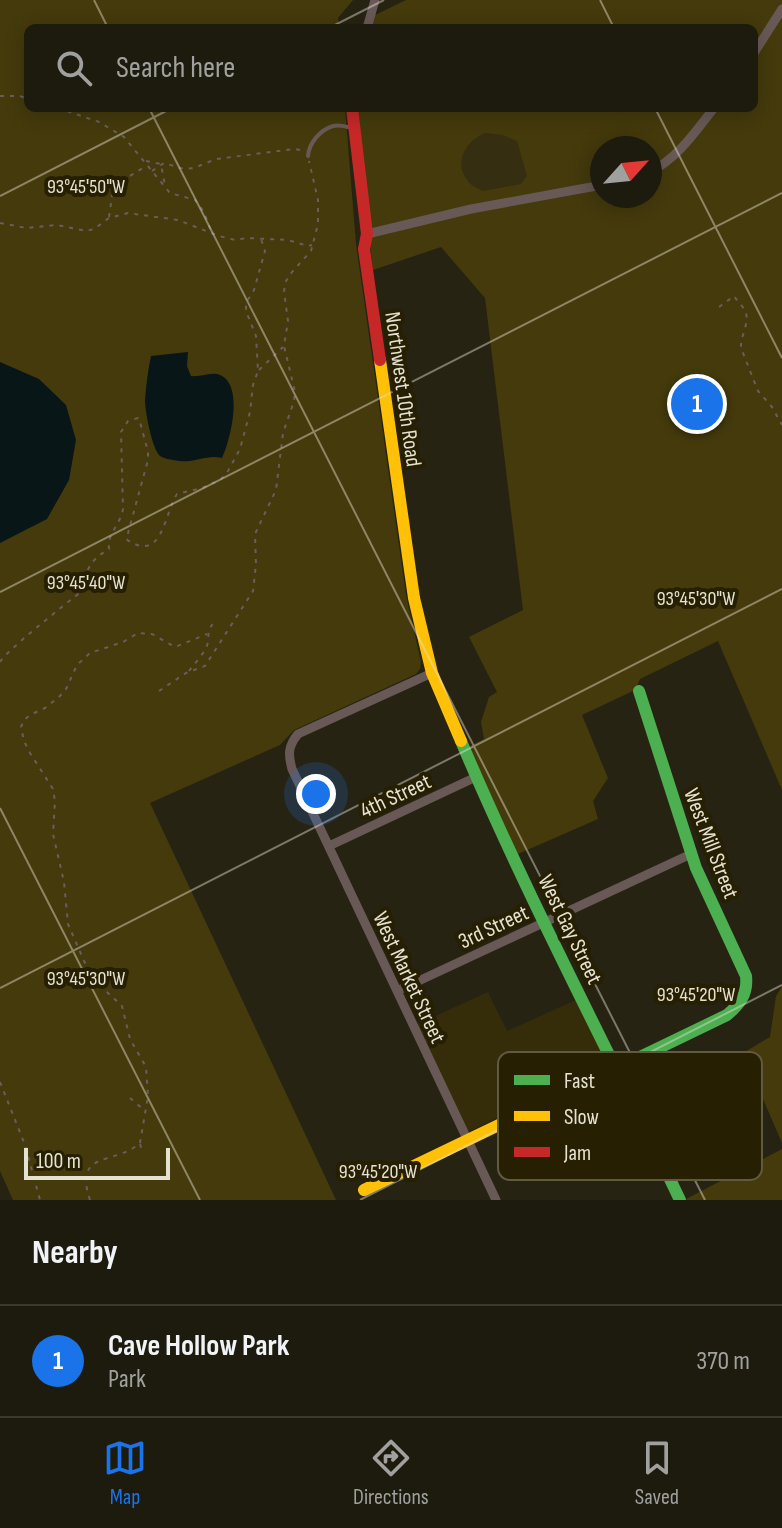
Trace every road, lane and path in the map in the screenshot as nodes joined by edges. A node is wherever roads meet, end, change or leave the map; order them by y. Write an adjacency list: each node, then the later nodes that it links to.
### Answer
1 (375, 0): 3 (street)
2 (782, 9): 4 (street)
3 (368, 24)
4 (758, 47)
5 (0, 96): 6 (path)
6 (24, 98)
7 (71, 112): 12 (path)
8 (353, 112): 10 (street, Northwest 10th Road)
9 (711, 112): 15 (street)
10 (355, 128): 11 (lane); 22 (street, Northwest 10th Road)
11 (308, 156): 13 (path); 24 (path)
12 (145, 161): 13 (path); 14 (path)
13 (161, 164): 16 (path); 18 (path)
14 (148, 165): 16 (path); 19 (path)
15 (662, 166)
16 (152, 171): 18 (path)
17 (590, 187): 22 (street)
18 (166, 188): 21 (path)
19 (109, 218): 20 (path); 21 (path)
20 (0, 223)
21 (212, 233): 23 (path)
22 (367, 234): 33 (street, Northwest 10th Road)
23 (261, 239): 24 (path); 27 (path)
24 (313, 245): 26 (path)
25 (719, 307): 28 (path)
26 (284, 346): 27 (path); 32 (path)
27 (258, 371): 31 (path)
28 (782, 425)
29 (213, 623): 30 (path)
30 (207, 634): 32 (path); 45 (path)
31 (0, 662)
32 (189, 672): 34 (path)
33 (432, 673): 36 (street, West Gay Street); 37 (street, West Market Street)
34 (159, 691)
35 (639, 691): 38 (street, West Mill Street)
36 (476, 777): 37 (street, 4th Street); 39 (street, West Gay Street)
37 (329, 846): 40 (street, West Market Street)
38 (691, 854): 39 (street, 3rd Street); 42 (street, West Mill Street)
39 (544, 922): 40 (street, 3rd Street); 41 (street, West Gay Street)
40 (397, 991): 47 (street, West Market Street)
41 (609, 1052)
42 (650, 1052)
43 (0, 1082): 52 (path)
44 (130, 1098): 45 (path)
45 (146, 1113): 48 (path)
46 (498, 1124): 47 (street)
47 (467, 1139): 51 (street); 54 (street, West Market Street)
48 (140, 1143): 49 (path); 53 (path)
49 (143, 1153)
50 (670, 1180): 55 (street, West Gay Street)
51 (364, 1190)
52 (40, 1200)
53 (90, 1200)
54 (496, 1200)
55 (680, 1200)

